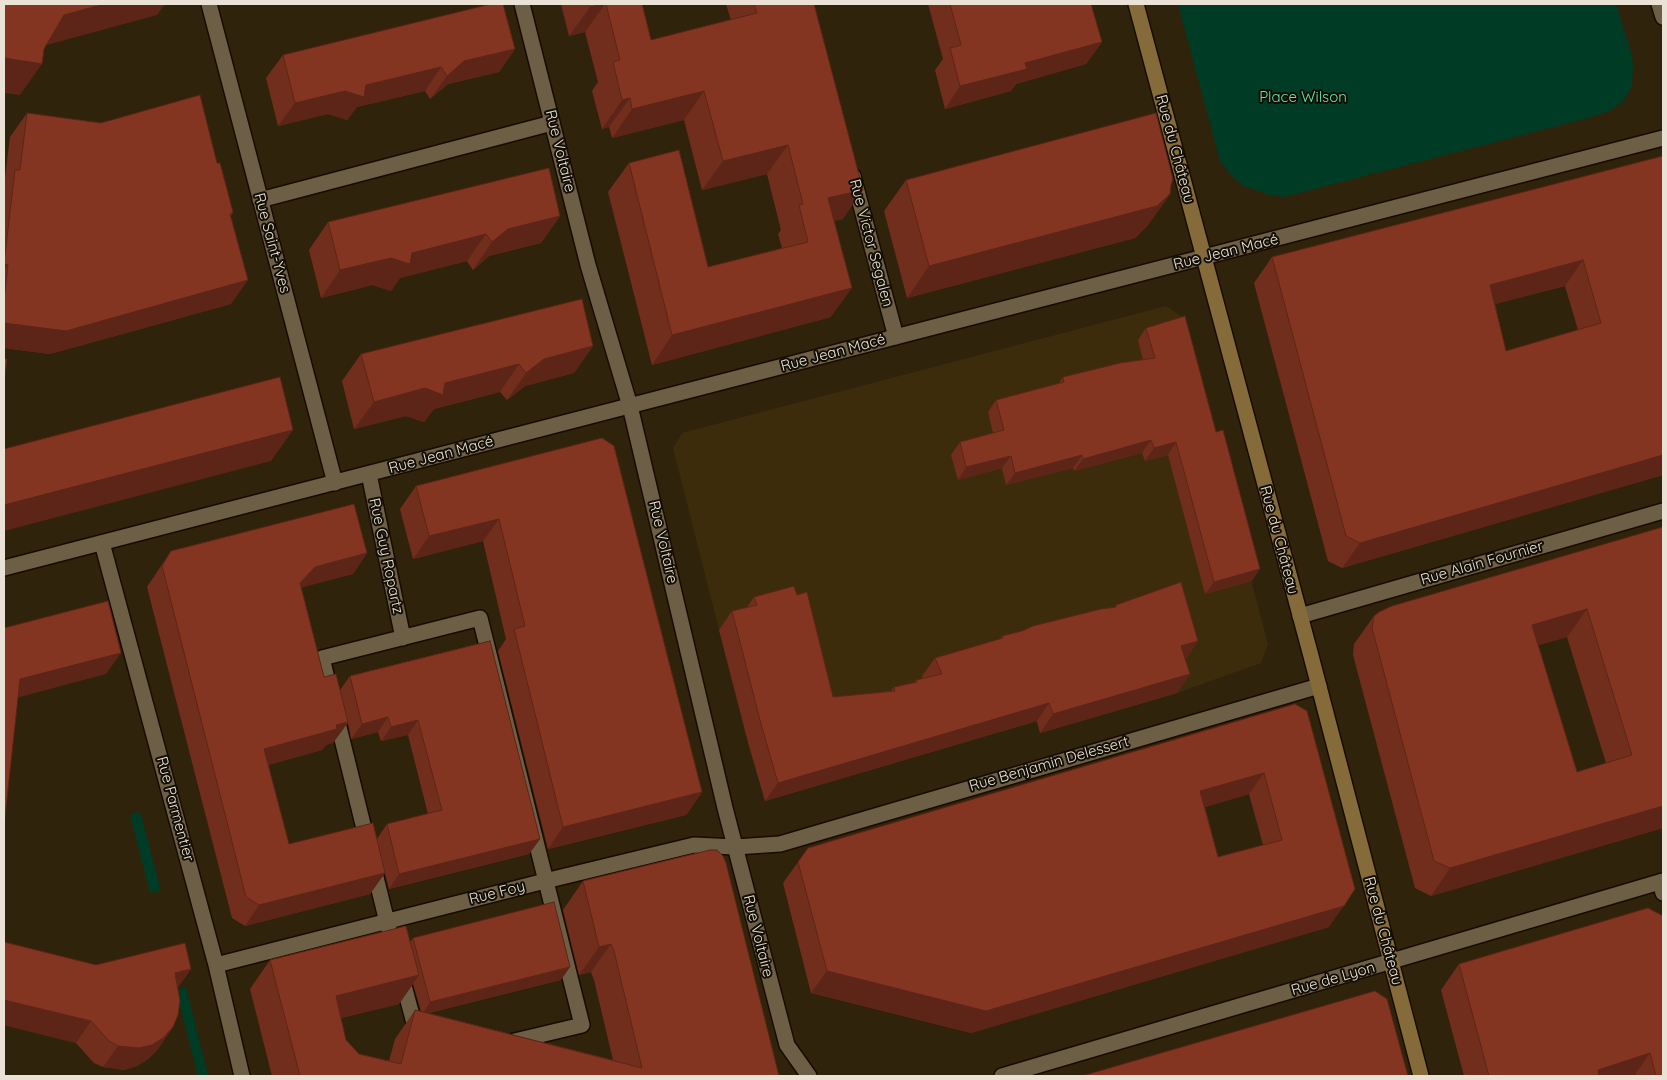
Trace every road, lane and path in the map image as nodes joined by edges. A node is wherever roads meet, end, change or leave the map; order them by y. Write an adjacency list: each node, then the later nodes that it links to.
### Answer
1 (209, 4): 9 (street, Rue Saint-Yves)
2 (522, 4): 6 (street, Rue Voltaire)
3 (1136, 4): 10 (main road, Rue du Château)
4 (1659, 4): 5 (street)
5 (1663, 17)
6 (552, 123): 9 (street); 12 (street, Rue Voltaire)
7 (1663, 138): 10 (street, Rue Jean Macé)
8 (850, 165): 11 (street, Rue Victor Segalen)
9 (260, 200): 14 (street, Rue Saint-Yves)
10 (1204, 257): 11 (street, Rue Jean Macé); 18 (main road, Rue du Château)
11 (896, 337): 12 (street, Rue Jean Macé)
12 (630, 406): 13 (street, Rue Jean Macé); 22 (street, Rue Voltaire)
13 (368, 474): 14 (street, Rue Jean Macé); 19 (street, Rue Guy Ropartz)
14 (335, 483): 16 (street, Rue Jean Macé)
15 (1663, 511): 18 (street, Rue Alain Fournier)
16 (102, 543): 17 (street, Rue Jean Macé); 27 (street, Rue Parmentier)
17 (4, 568)
18 (1300, 616): 20 (main road, Rue du Château)
19 (403, 638): 23 (street); 25 (street)
20 (1319, 686): 21 (street, Rue Benjamin Delessert); 26 (main road, Rue du Château)
21 (780, 844): 22 (street, Rue Foy)
22 (735, 847): 23 (street, Rue Foy); 29 (street, Rue Voltaire)
23 (545, 881): 25 (street, Rue Foy); 25 (street)
24 (1662, 886): 26 (street, Rue de Lyon)
25 (387, 922): 27 (street, Rue Foy)
26 (1391, 962): 30 (street, Rue de Lyon); 31 (main road, Rue du Château)
27 (216, 965): 28 (street, Rue Parmentier)
28 (242, 1076)
29 (809, 1076)
30 (1002, 1076)
31 (1421, 1076)

